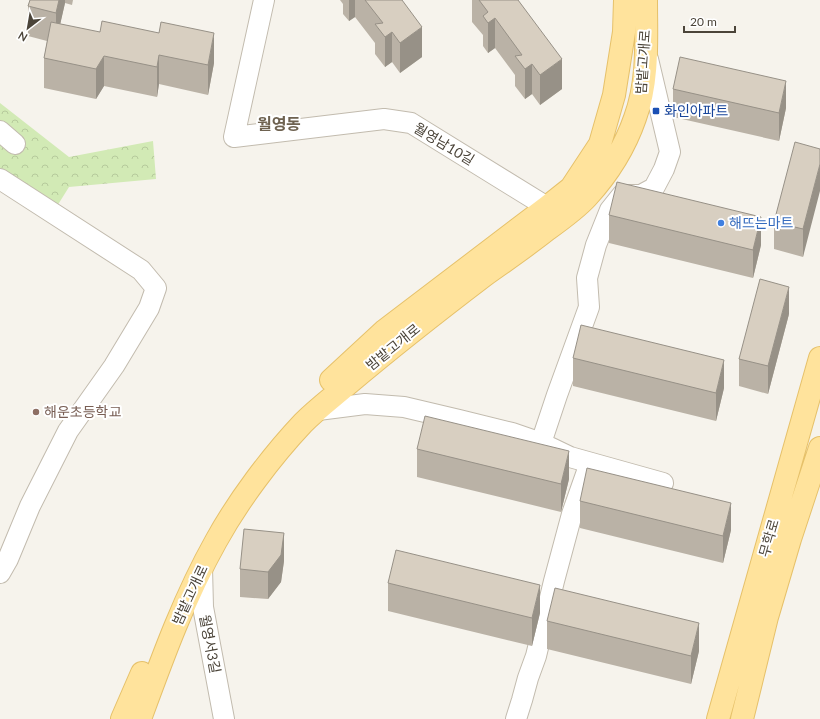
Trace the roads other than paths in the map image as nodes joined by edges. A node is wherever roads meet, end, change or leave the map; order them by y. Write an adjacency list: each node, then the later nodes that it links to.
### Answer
1 (264, 0): 8 (street, 월영남10길)
2 (626, 0): 8 (main road, 밤밭고개로)
3 (646, 0): 4 (main road, 밤밭고개로)
4 (646, 53): 10 (street); 12 (main road, 밤밭고개로)
5 (0, 131): 6 (street)
6 (15, 144)
7 (0, 179): 18 (street)
8 (547, 207): 19 (main road, 밤밭고개로)
9 (599, 334): 10 (street)
10 (578, 336): 13 (street)
11 (820, 358): 23 (main road, 무학로)
12 (318, 410): 13 (street); 17 (main road, 밤밭고개로)
13 (542, 443): 15 (street)
14 (820, 448): 24 (main road, 무학로)
15 (590, 463): 16 (street); 22 (street)
16 (663, 483)
17 (202, 568): 20 (main road, 밤밭고개로); 21 (street, 월영서3길)
18 (0, 573)
19 (122, 719)
20 (140, 719)
21 (224, 719)
22 (516, 719)
23 (718, 719)
24 (742, 719)

